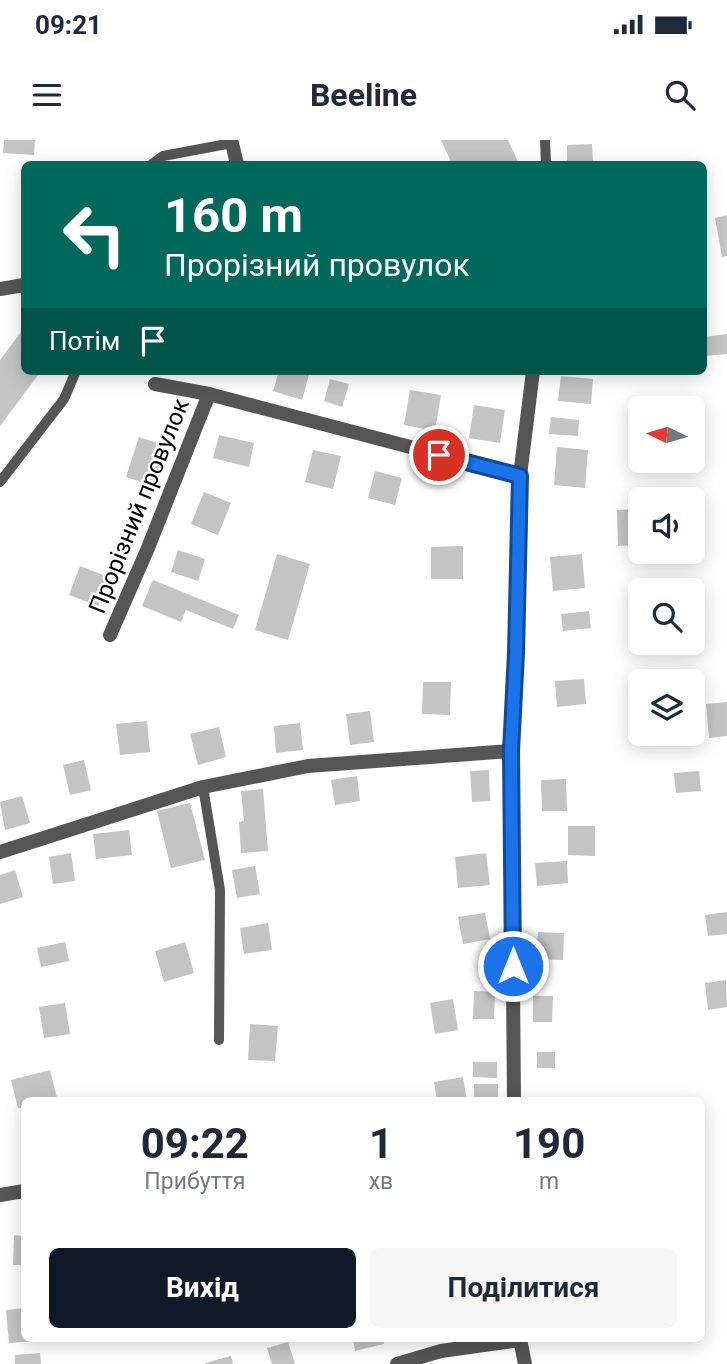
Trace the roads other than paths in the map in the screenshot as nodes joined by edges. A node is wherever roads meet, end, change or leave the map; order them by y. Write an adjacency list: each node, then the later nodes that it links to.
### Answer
1 (545, 140): 5 (lane)
2 (232, 141): 3 (lane); 4 (street)
3 (156, 161)
4 (236, 161)
5 (546, 161)
6 (21, 286): 7 (street)
7 (0, 289)
8 (74, 375): 13 (lane)
9 (533, 375): 12 (street)
10 (155, 384): 11 (street, Прорізний провулок)
11 (209, 394): 12 (street, Прорізний провулок); 14 (street, Прорізний провулок)
12 (520, 476): 15 (street)
13 (0, 482)
14 (110, 635)
15 (511, 751): 16 (street); 19 (street)
16 (203, 787): 17 (street); 18 (lane)
17 (0, 852)
18 (219, 1040)
19 (514, 1097)
20 (21, 1192): 21 (street)
21 (0, 1195)
22 (500, 1342): 24 (street)
23 (521, 1342): 25 (street)
24 (397, 1364)
25 (525, 1364)

